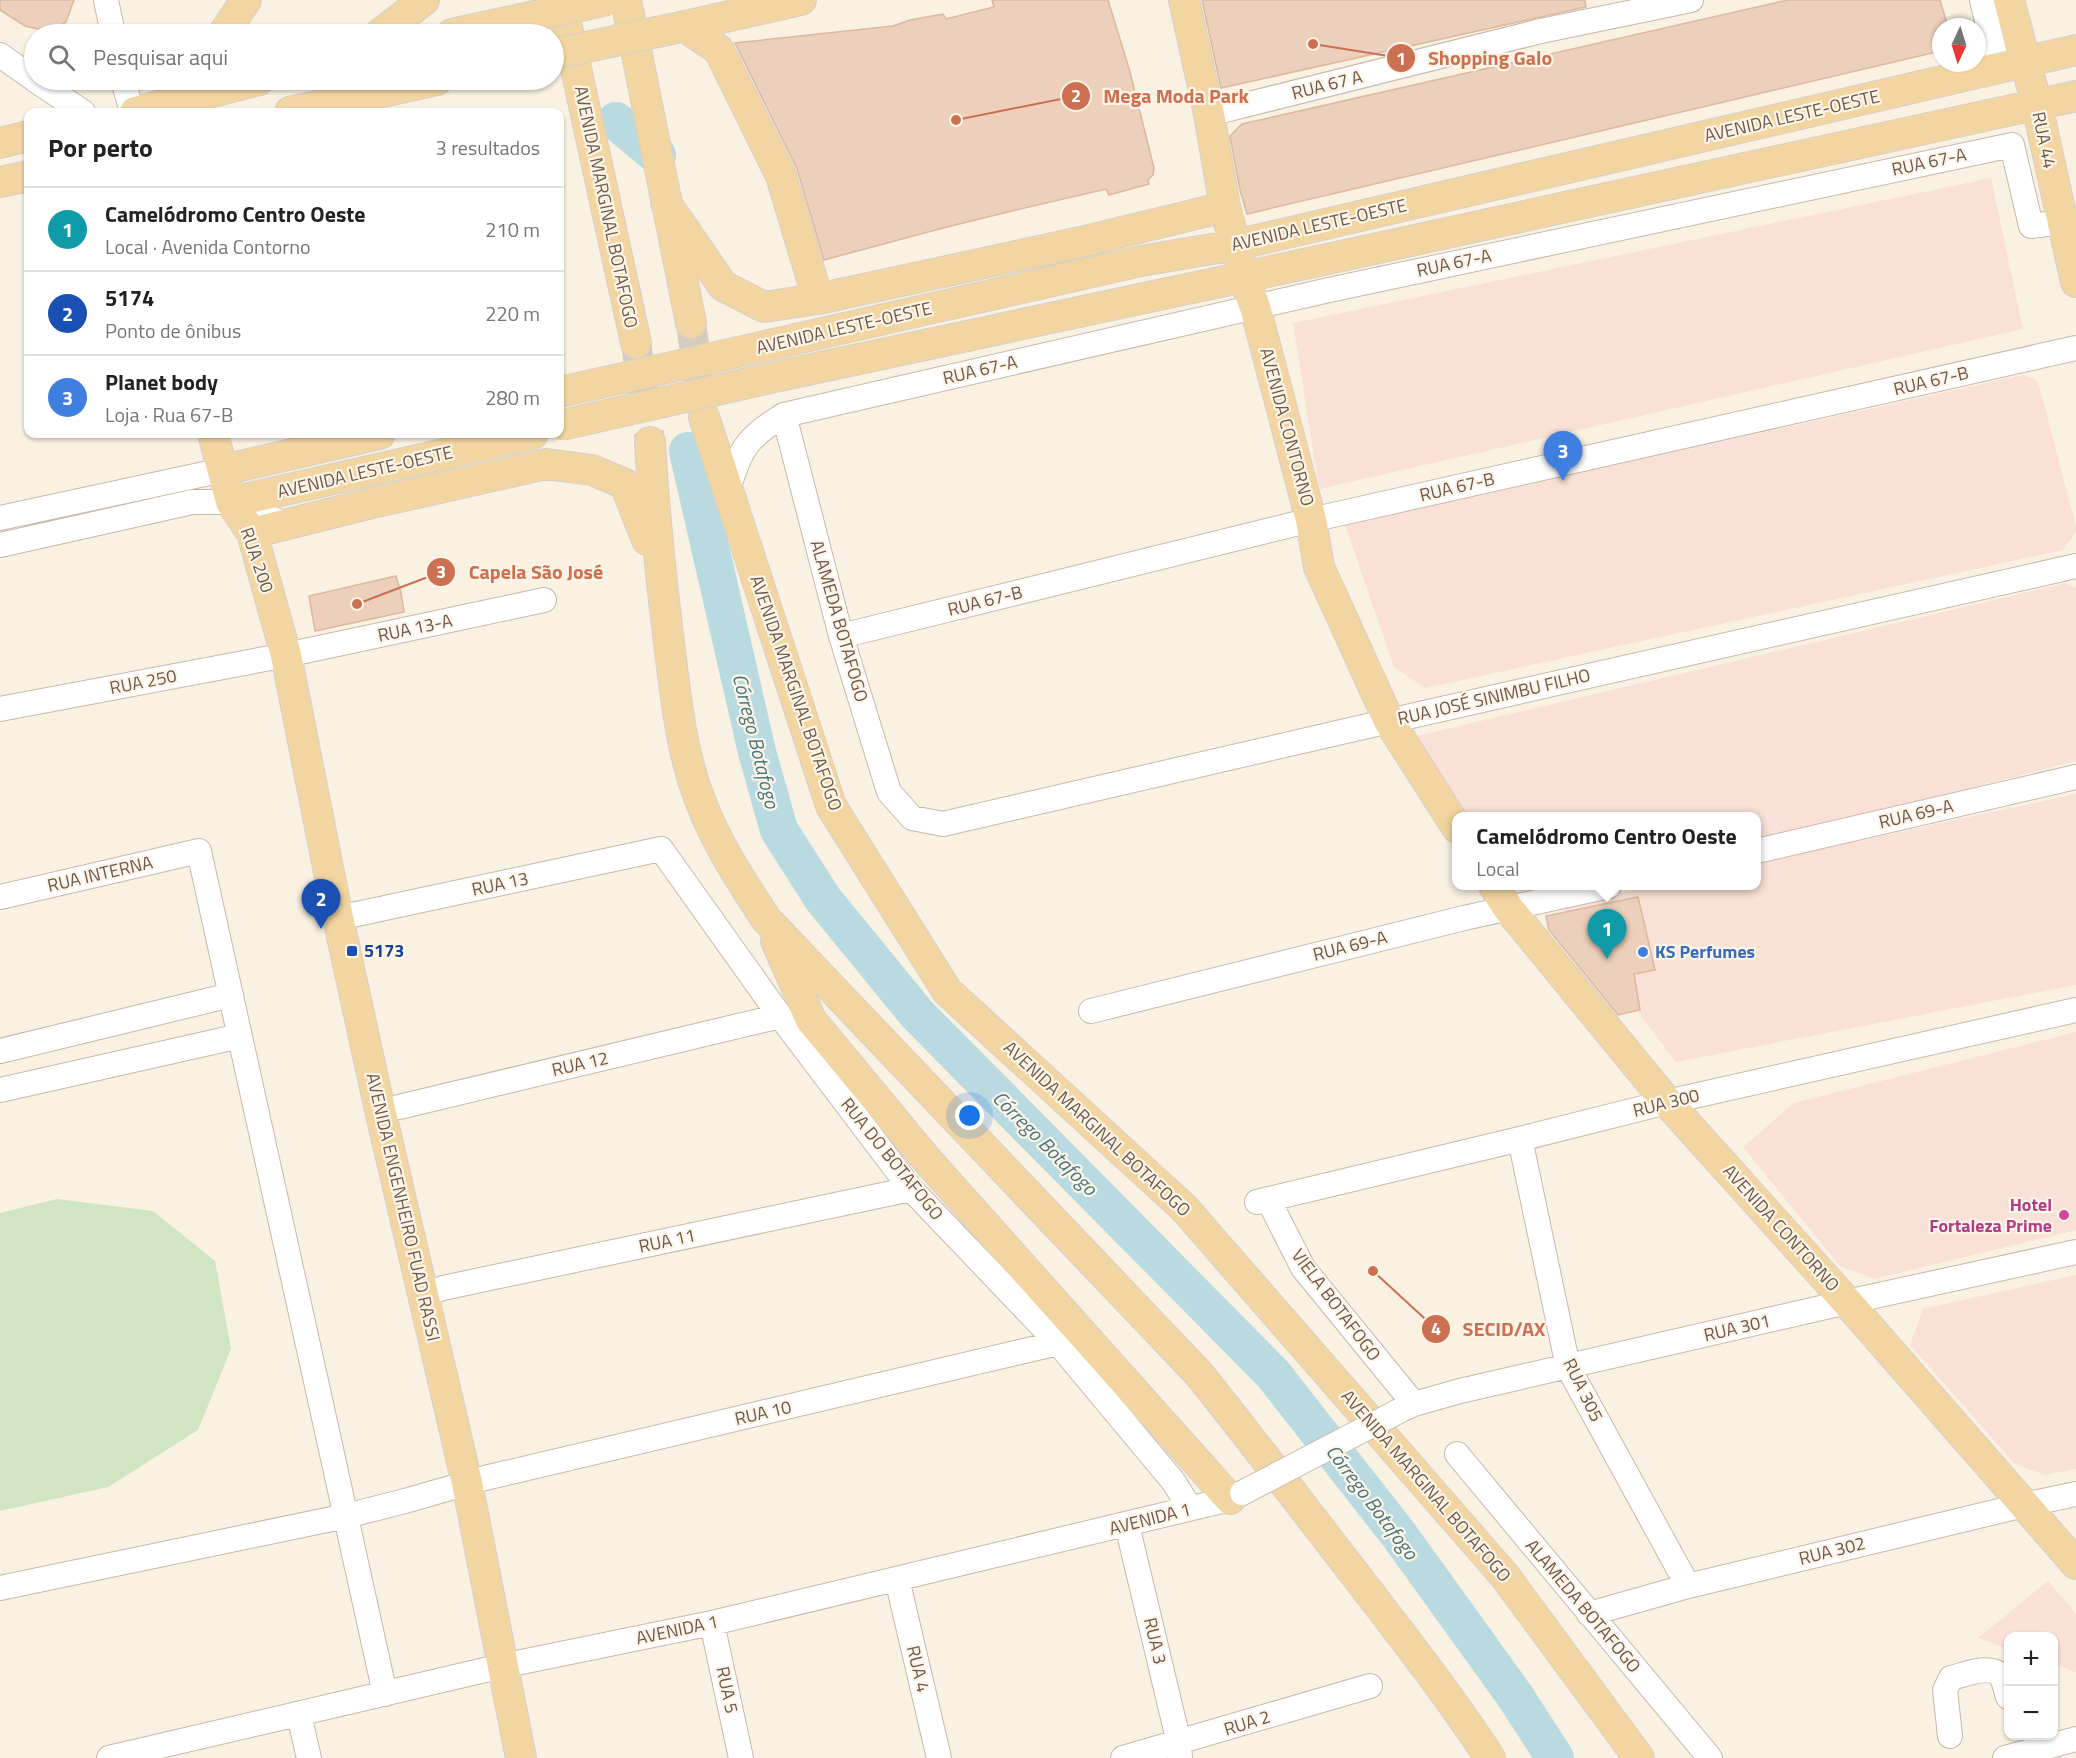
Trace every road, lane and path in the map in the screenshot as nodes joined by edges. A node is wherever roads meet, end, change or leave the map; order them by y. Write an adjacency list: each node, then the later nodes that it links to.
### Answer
1 (106, 0): 13 (street)
2 (246, 0): 14 (main road)
3 (266, 0): 15 (main road)
4 (424, 0): 16 (main road)
5 (561, 0): 53 (main road, AVENIDA MARGINAL BOTAFOGO)
6 (607, 0): 17 (main road, bridge)
7 (626, 0): 40 (main road)
8 (801, 0): 18 (main road)
9 (1184, 0): 35 (main road, AVENIDA CONTORNO)
10 (1691, 0): 35 (street, RUA 67 A)
11 (1982, 0): 22 (street, RUA 44)
12 (2009, 0): 22 (main road, RUA 44)
13 (111, 24)
14 (230, 24)
15 (251, 24)
16 (393, 24)
17 (498, 24)
18 (680, 27): 20 (main road, bridge); 50 (main road)
19 (2076, 50): 22 (main road, AVENIDA LESTE-OESTE)
20 (564, 52)
21 (0, 55): 23 (street)
22 (2011, 65): 30 (main road, RUA 44); 44 (main road, AVENIDA LESTE-OESTE)
23 (24, 71)
24 (51, 90): 31 (street)
25 (126, 90): 32 (street)
26 (211, 90): 29 (main road)
27 (391, 90): 34 (main road)
28 (2076, 96): 30 (main road, AVENIDA LESTE-OESTE)
29 (178, 97): 33 (main road)
30 (2037, 105): 42 (main road, RUA 44); 45 (main road, AVENIDA LESTE-OESTE)
31 (77, 108)
32 (132, 108)
33 (145, 108)
34 (308, 108)
35 (1209, 114): 41 (main road, AVENIDA CONTORNO)
36 (24, 137): 37 (main road)
37 (0, 143)
38 (24, 177): 39 (main road)
39 (0, 182)
40 (666, 203): 50 (main road); 52 (main road)
41 (1225, 207): 43 (main road); 44 (main road, AVENIDA CONTORNO)
42 (2062, 222): 48 (main road, RUA 44); 49 (street, RUA 67-A)
43 (1081, 243): 46 (main road); 50 (main road)
44 (1235, 245): 46 (main road, AVENIDA LESTE-OESTE); 47 (main road, AVENIDA CONTORNO)
45 (1323, 260): 47 (main road, AVENIDA LESTE-OESTE); 49 (street)
46 (1141, 261): 55 (main road, AVENIDA LESTE-OESTE, bridge)
47 (1244, 277): 51 (main road, AVENIDA CONTORNO); 58 (main road, AVENIDA LESTE-OESTE, bridge)
48 (2076, 282)
49 (1329, 290): 51 (street, RUA 67-A)
50 (818, 299)
51 (1255, 307): 56 (street, RUA 67-A); 67 (main road, AVENIDA CONTORNO)
52 (691, 323)
53 (636, 343)
54 (2076, 348): 67 (street, RUA 67-B)
55 (564, 391)
56 (784, 415): 64 (street, RUA 67-A); 74 (street, ALAMEDA BOTAFOGO)
57 (704, 417): 64 (main road, AVENIDA MARGINAL BOTAFOGO)
58 (564, 425)
59 (214, 438): 63 (main road, RUA 200)
60 (362, 438): 63 (main road, AVENIDA LESTE-OESTE)
61 (515, 438): 65 (main road, AVENIDA LESTE-OESTE)
62 (650, 442): 72 (main road)
63 (222, 470): 65 (main road, RUA 200); 66 (street)
64 (728, 490): 136 (main road, AVENIDA MARGINAL BOTAFOGO)
65 (231, 502): 68 (street); 69 (main road, RUA 200); 70 (street)
66 (0, 518)
67 (1311, 520): 74 (street, RUA 67-B); 77 (main road, AVENIDA CONTORNO)
68 (288, 525): 69 (main road); 72 (main road)
69 (252, 533): 75 (main road, RUA 200)
70 (0, 545)
71 (2076, 566): 77 (street, RUA JOSÉ SINIMBU FILHO)
72 (661, 574): 87 (main road)
73 (544, 600): 75 (street, RUA 13-A)
74 (841, 636): 79 (street, ALAMEDA BOTAFOGO)
75 (286, 655): 76 (street, RUA 250); 86 (main road, AVENIDA ENGENHEIRO FUAD RASSI)
76 (0, 709)
77 (1389, 721): 79 (street, RUA JOSÉ SINIMBU FILHO); 80 (main road, AVENIDA CONTORNO)
78 (2076, 777): 82 (street, RUA 69-A)
79 (912, 818)
80 (1452, 820)
81 (661, 849): 86 (street, RUA 13); 91 (street, RUA DO BOTAFOGO)
82 (1761, 850)
83 (1564, 890): 85 (street, RUA 69-A)
84 (0, 897): 88 (street, RUA INTERNA)
85 (1501, 897): 90 (street, RUA 69-A); 95 (main road, AVENIDA CONTORNO)
86 (338, 918): 96 (main road, AVENIDA ENGENHEIRO FUAD RASSI)
87 (766, 920): 109 (main road); 135 (main road)
88 (231, 995): 92 (street); 93 (street)
89 (2076, 1010): 95 (street, RUA 300)
90 (1091, 1011)
91 (780, 1016): 96 (street, RUA 12); 98 (street, RUA DO BOTAFOGO)
92 (240, 1036): 94 (street); 112 (street)
93 (0, 1051)
94 (0, 1090)
95 (1667, 1102): 97 (street, RUA 300); 102 (main road, AVENIDA CONTORNO)
96 (380, 1110): 101 (main road, AVENIDA ENGENHEIRO FUAD RASSI)
97 (1520, 1139): 99 (street, RUA 300); 104 (street, RUA 305)
98 (911, 1189): 101 (street, RUA 11); 103 (street, RUA DO BOTAFOGO)
99 (1262, 1200): 105 (street, VIELA BOTAFOGO)
100 (2076, 1252): 102 (street, RUA 301)
101 (423, 1295): 107 (main road, AVENIDA ENGENHEIRO FUAD RASSI)
102 (1847, 1302): 104 (street, RUA 301); 110 (main road, AVENIDA CONTORNO)
103 (1059, 1343): 107 (street, RUA 10); 111 (street, RUA DO BOTAFOGO)
104 (1568, 1367): 105 (street, RUA 301); 116 (street, RUA 305)
105 (1407, 1407): 109 (street, AVENIDA 1, bridge)
106 (1457, 1454): 118 (street, ALAMEDA BOTAFOGO)
107 (467, 1483): 112 (street, RUA 10); 120 (main road, AVENIDA ENGENHEIRO FUAD RASSI)
108 (2076, 1494): 110 (street, RUA 302)
109 (1236, 1496): 111 (street, AVENIDA 1)
110 (2024, 1505): 114 (main road, AVENIDA CONTORNO); 116 (street, RUA 302)
111 (1190, 1508): 113 (street, AVENIDA 1)
112 (346, 1516): 117 (street, RUA 10); 123 (street)
113 (1127, 1525): 115 (street, AVENIDA 1); 128 (street, RUA 3)
114 (2076, 1564)
115 (897, 1579): 119 (street, AVENIDA 1); 133 (street, RUA 4)
116 (1688, 1586): 118 (street, RUA 302)
117 (0, 1588)
118 (1590, 1614): 137 (street, ALAMEDA BOTAFOGO)
119 (712, 1623): 120 (street, AVENIDA 1); 132 (street, RUA 5)
120 (502, 1666): 123 (street, AVENIDA 1); 131 (main road, AVENIDA ENGENHEIRO FUAD RASSI)
121 (1370, 1686): 128 (street, RUA 2)
122 (2005, 1686): 125 (street)
123 (385, 1694): 124 (street, AVENIDA 1)
124 (299, 1715): 129 (street, AVENIDA 1); 130 (street)
125 (1950, 1736)
126 (2076, 1739): 127 (street)
127 (2026, 1744): 138 (street)
128 (1180, 1751): 134 (street, RUA 2)
129 (122, 1757)
130 (309, 1758)
131 (521, 1758)
132 (741, 1758)
133 (939, 1758)
134 (1124, 1758)
135 (1490, 1758)
136 (1639, 1758)
137 (1710, 1758)
138 (2005, 1758)

